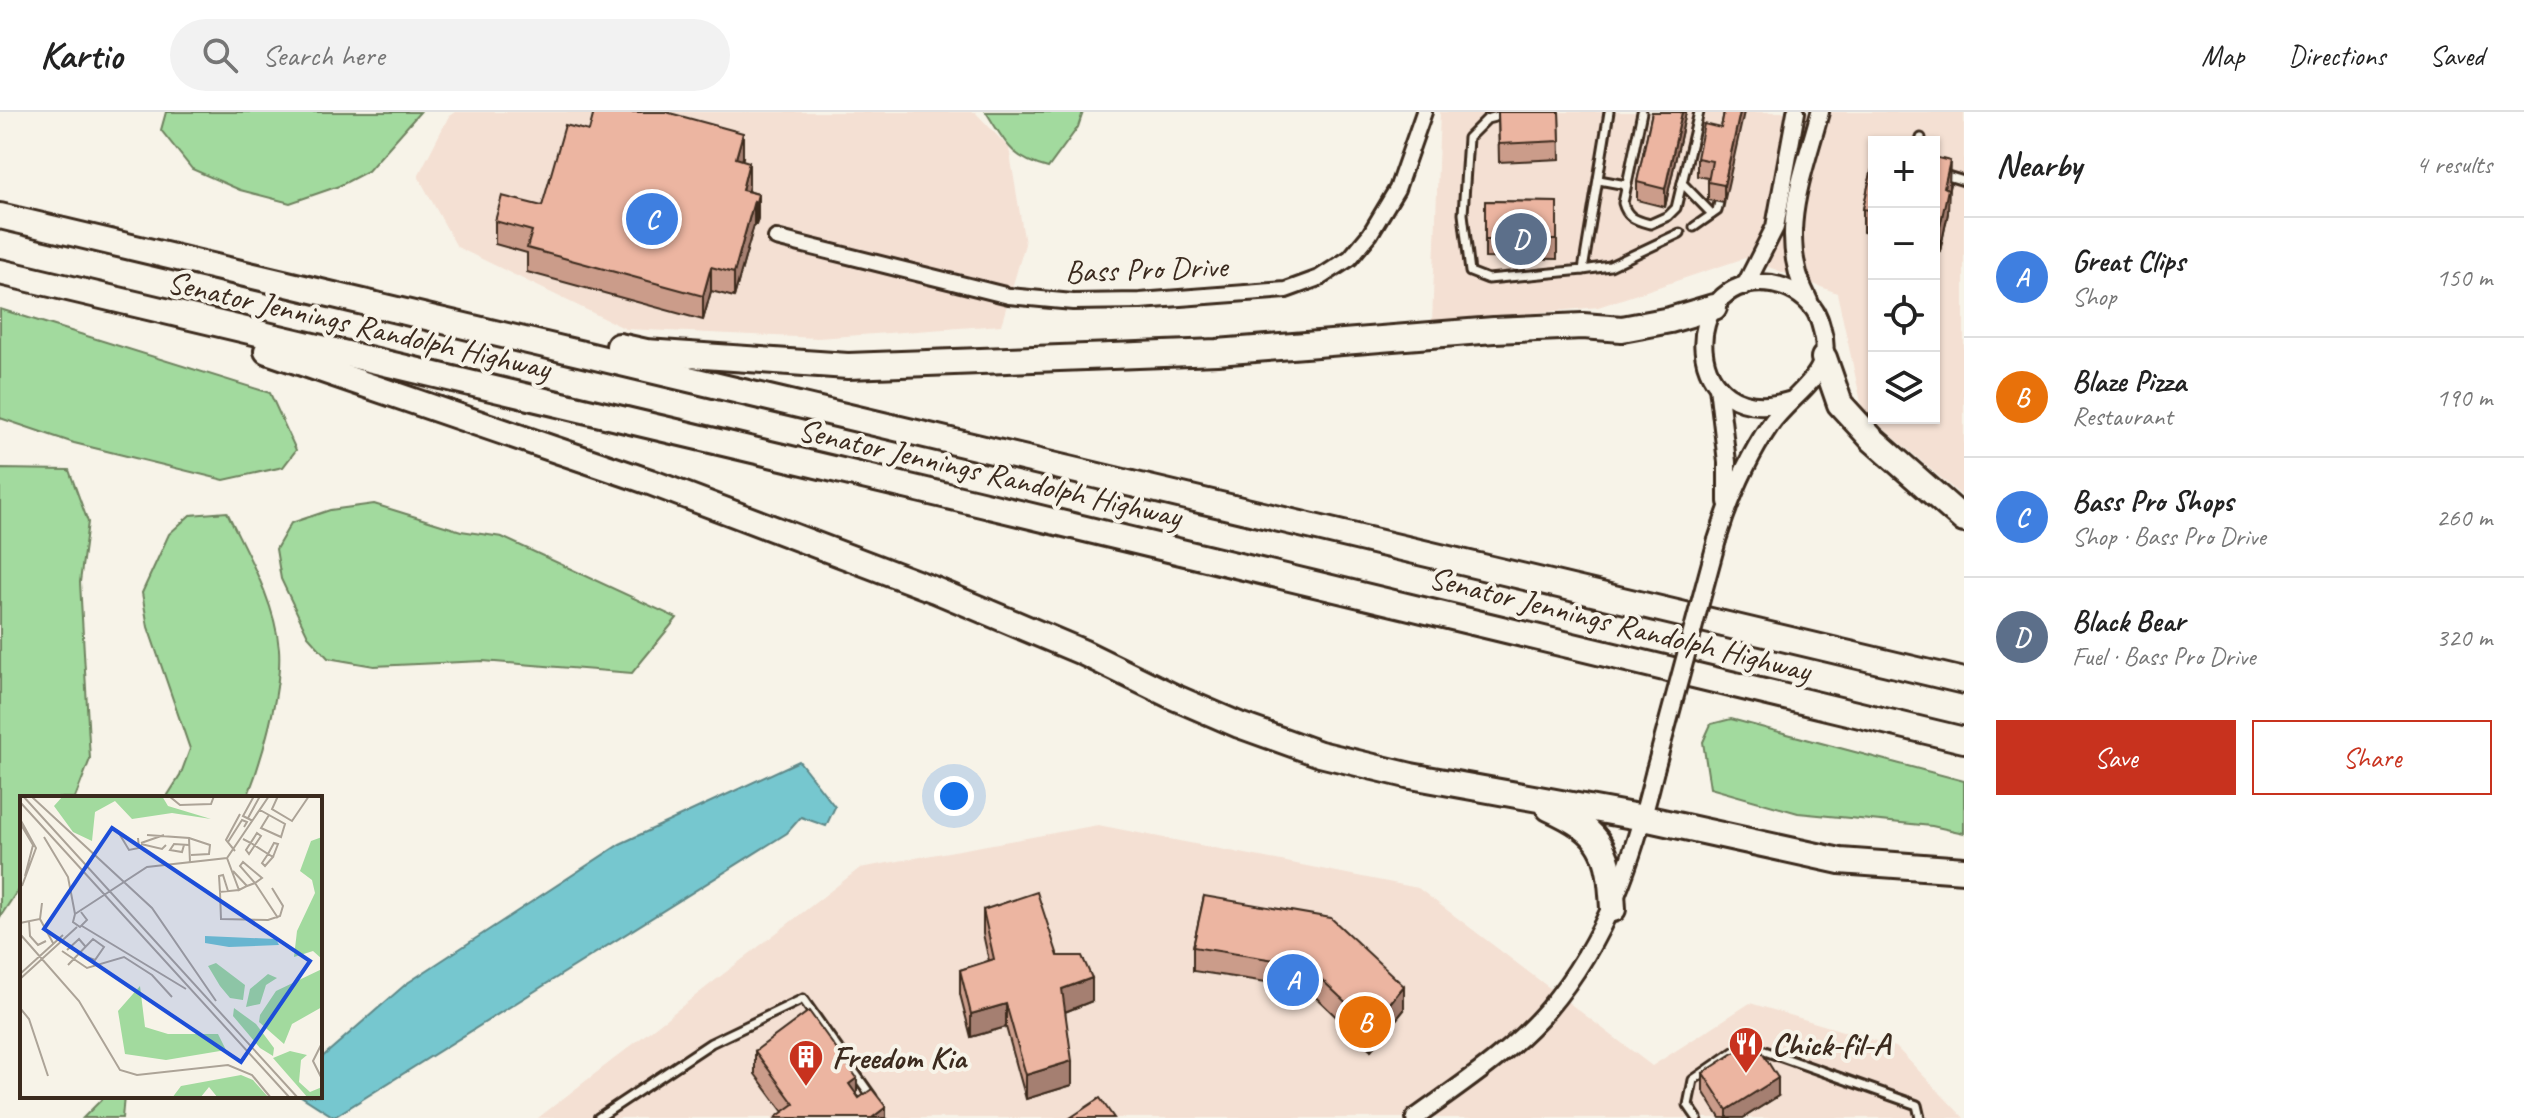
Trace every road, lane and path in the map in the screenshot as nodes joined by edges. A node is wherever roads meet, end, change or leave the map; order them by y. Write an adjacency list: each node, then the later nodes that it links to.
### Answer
1 (1424, 112): 18 (street, Bass Pro Drive)
2 (1514, 112): 19 (lane)
3 (1609, 112): 9 (lane)
4 (1642, 112): 12 (lane)
5 (1699, 112): 11 (lane)
6 (1796, 112): 21 (street)
7 (1820, 112): 24 (street)
8 (1940, 174): 10 (lane)
9 (1599, 180): 12 (lane); 19 (lane)
10 (1964, 181)
11 (1682, 183): 12 (lane); 14 (lane)
12 (1626, 185)
13 (1719, 202): 14 (lane)
14 (1712, 214): 16 (lane)
15 (0, 216): 23 (highway, Senator Jennings Randolph Highway)
16 (1694, 227)
17 (1680, 233): 19 (lane)
18 (776, 238)
19 (1583, 270)
20 (0, 272): 22 (highway, Senator Jennings Randolph Highway)
21 (1745, 286): 24 (street); 25 (street)
22 (93, 296): 32 (highway, Senator Jennings Randolph Highway); 33 (highway)
23 (344, 299): 25 (highway); 31 (highway, Senator Jennings Randolph Highway)
24 (1812, 306): 26 (street)
25 (1714, 307): 27 (street)
26 (1824, 358): 28 (street); 30 (highway)
27 (1718, 386): 28 (street); 29 (street)
28 (1792, 400): 29 (street)
29 (1726, 508): 34 (street, bridge)
30 (1964, 520)
31 (1964, 681)
32 (1964, 740)
33 (1521, 796): 34 (highway); 36 (highway)
34 (1644, 818): 35 (highway); 36 (street)
35 (1964, 870)
36 (1613, 909): 39 (street)
37 (878, 1106): 38 (lane)
38 (598, 1118)
39 (1415, 1118)
40 (1697, 1118): 41 (lane)
41 (1920, 1118)

